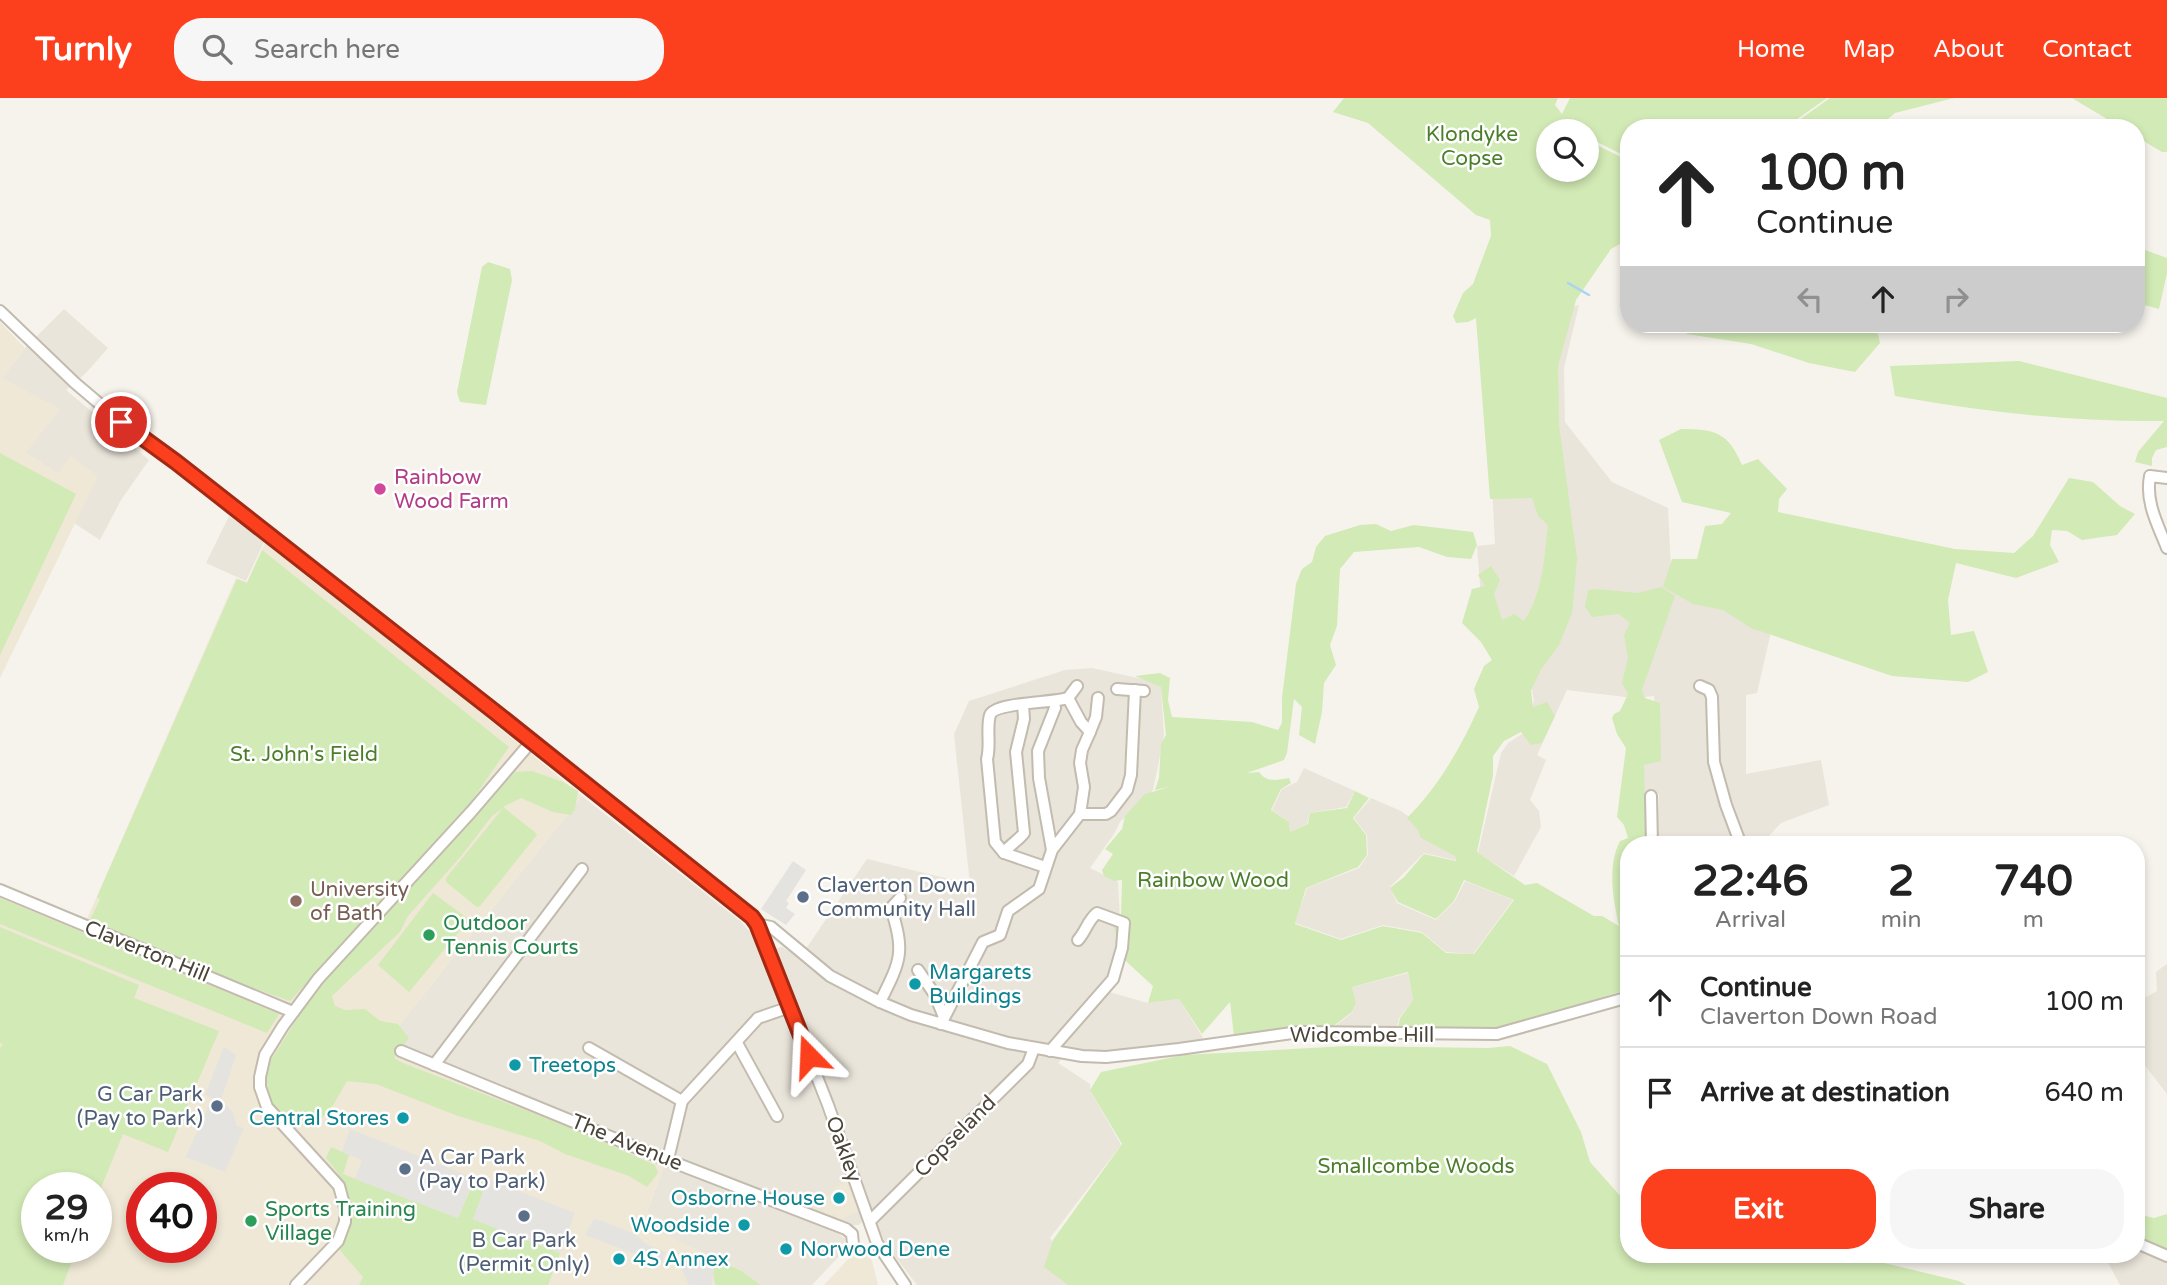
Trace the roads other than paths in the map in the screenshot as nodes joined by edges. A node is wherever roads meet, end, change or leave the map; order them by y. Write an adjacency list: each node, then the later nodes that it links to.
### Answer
1 (0, 311): 12 (street)
2 (2167, 478): 3 (street)
3 (2167, 548)
4 (1077, 686): 7 (street)
5 (1700, 686): 16 (street)
6 (1117, 689): 14 (street)
7 (1068, 698): 9 (street); 11 (street)
8 (1098, 698): 11 (street)
9 (1054, 702): 10 (street); 17 (street)
10 (1023, 705): 18 (street); 18 (street)
11 (1090, 732): 14 (street)
12 (531, 742): 23 (street); 31 (street)
13 (1651, 796): 15 (street)
14 (1080, 814): 17 (street)
15 (1652, 836)
16 (1738, 836)
17 (1052, 850): 19 (street)
18 (1004, 853): 19 (street)
19 (1045, 867): 32 (street)
20 (582, 869): 38 (street)
21 (0, 890): 31 (street, Claverton Hill)
22 (901, 898): 29 (street)
23 (757, 924): 25 (street, Oakley); 26 (street, Widcombe Hill)
24 (1078, 940): 37 (street)
25 (764, 941): 26 (street); 30 (street, Oakley)
26 (793, 946): 29 (street, Widcombe Hill)
27 (918, 970): 32 (street)
28 (1620, 1000): 37 (street, Widcombe Hill)
29 (880, 1002): 32 (street, Widcombe Hill)
30 (790, 1007): 33 (street); 42 (street, Oakley)
31 (293, 1012): 47 (street)
32 (941, 1024): 35 (street, Widcombe Hill)
33 (737, 1043): 39 (street); 40 (street)
34 (589, 1048): 39 (street)
35 (1034, 1048): 37 (street, Widcombe Hill); 42 (street, Copseland)
36 (401, 1051): 38 (street, The Avenue)
37 (1050, 1051)
38 (434, 1065): 41 (street, The Avenue)
39 (682, 1101): 41 (street)
40 (777, 1116)
41 (668, 1159): 43 (street, The Avenue)
42 (870, 1221): 46 (street, Oakley)
43 (855, 1236)
44 (2145, 1246): 45 (street)
45 (2167, 1256)
46 (898, 1282)
47 (296, 1285)

